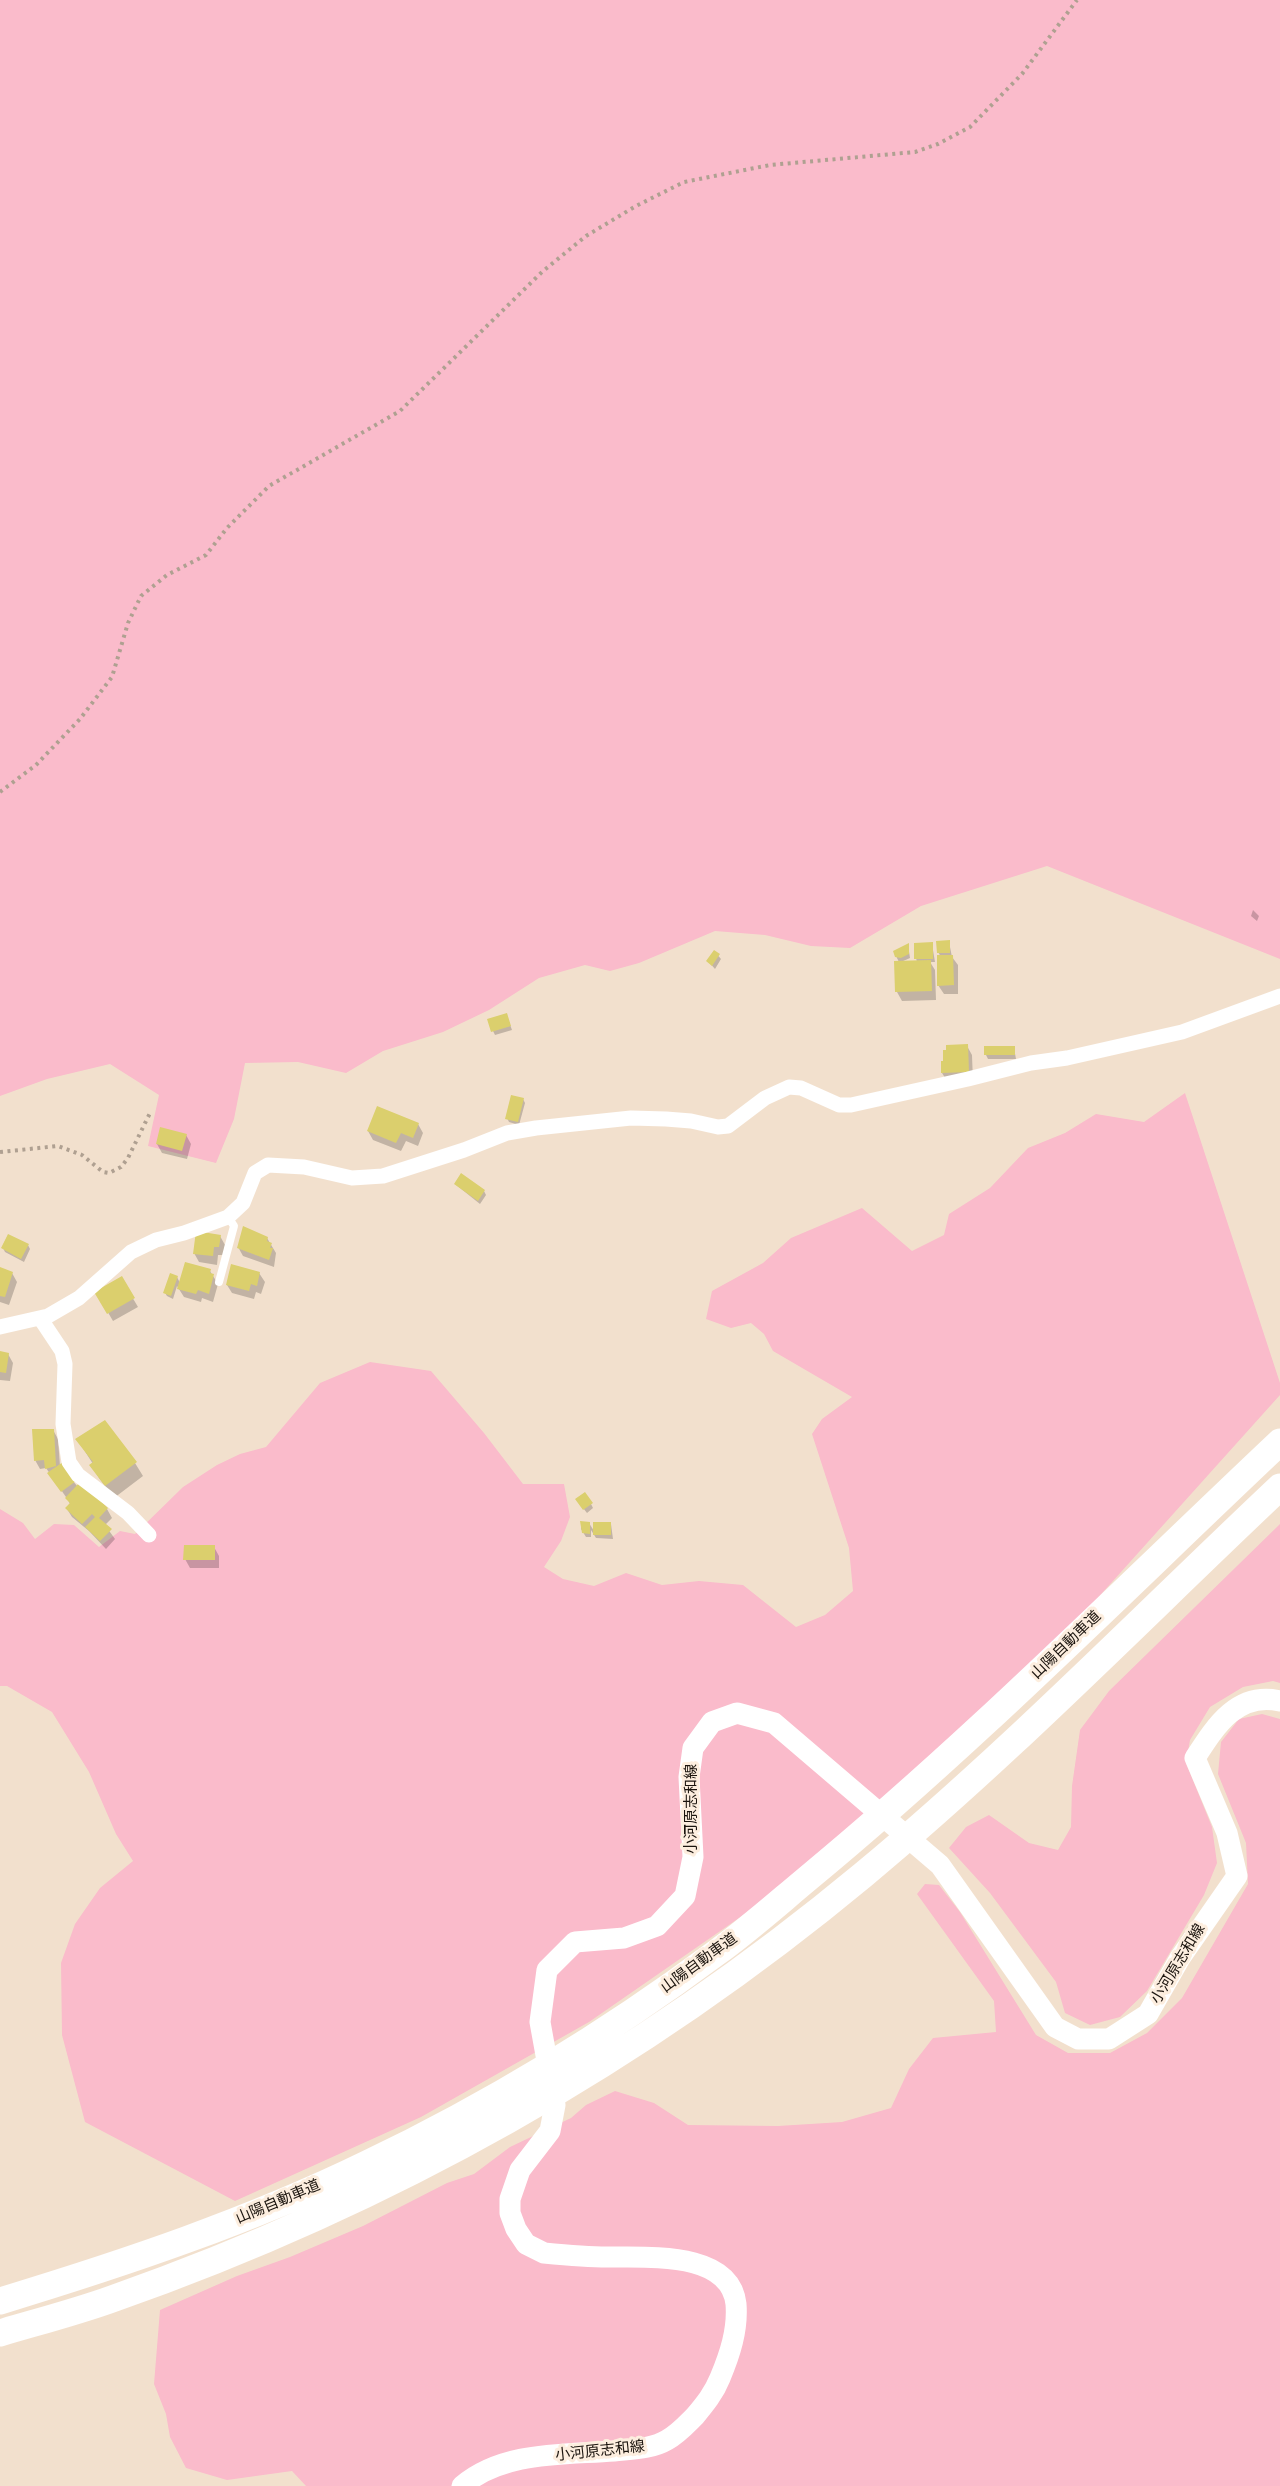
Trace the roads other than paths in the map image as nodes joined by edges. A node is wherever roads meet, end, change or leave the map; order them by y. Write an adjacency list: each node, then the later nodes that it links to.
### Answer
1 (1280, 996): 2 (street)
2 (228, 1217): 3 (lane); 4 (street)
3 (219, 1282)
4 (40, 1318): 5 (street); 8 (street)
5 (0, 1327)
6 (1280, 1442): 10 (highway, 山陽自動車道)
7 (1280, 1487): 11 (highway, 山陽自動車道)
8 (149, 1535)
9 (1280, 1701): 12 (main road, 小河原志和線)
10 (0, 2301)
11 (0, 2332)
12 (462, 2486)

